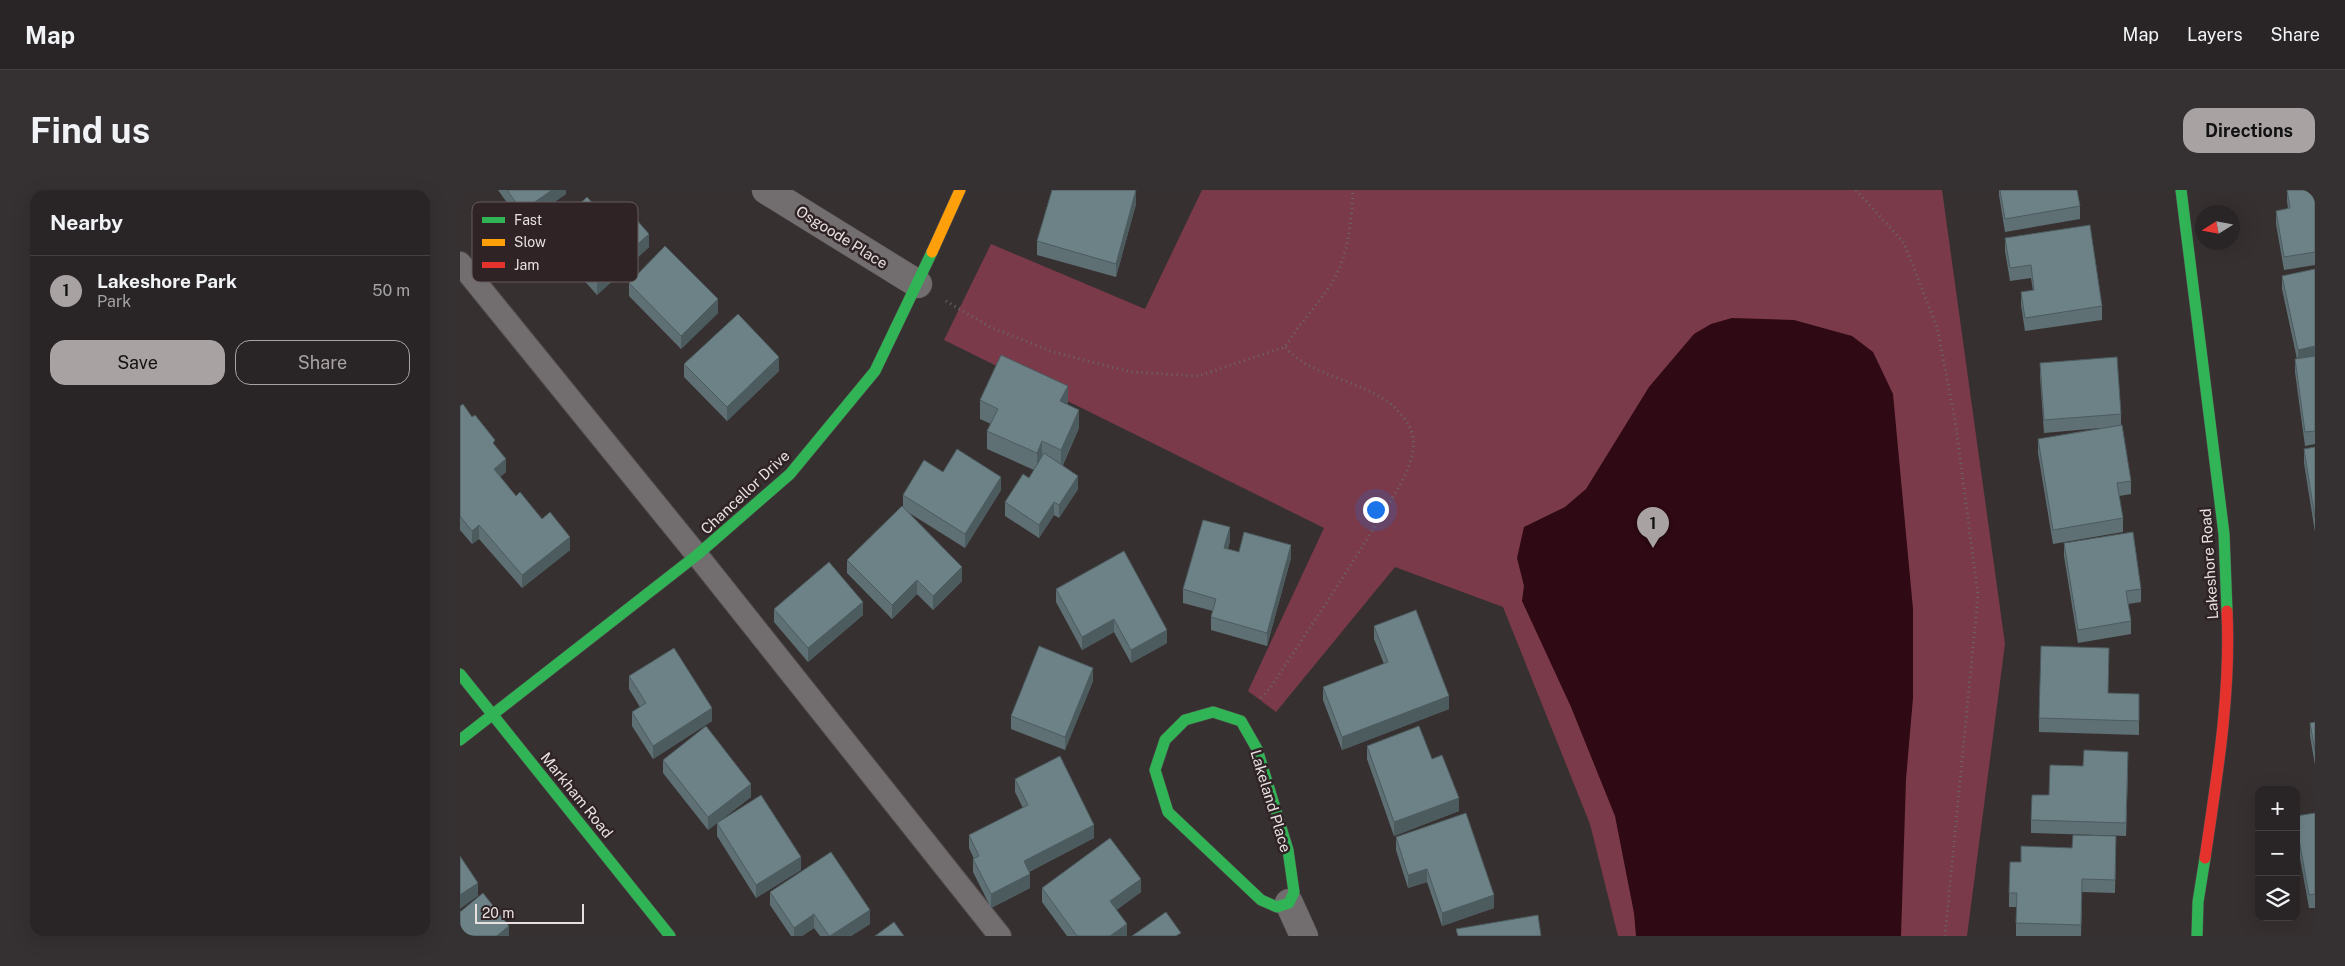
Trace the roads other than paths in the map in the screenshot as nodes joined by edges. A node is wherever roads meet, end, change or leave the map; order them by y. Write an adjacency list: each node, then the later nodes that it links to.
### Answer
1 (766, 190): 7 (street, Osgoode Place)
2 (960, 190): 7 (street, Chancellor Drive)
3 (2181, 190): 16 (street, Lakeshore Road)
4 (460, 263): 5 (lane)
5 (472, 278)
6 (475, 282): 8 (lane)
7 (918, 284): 8 (street, Chancellor Drive)
8 (698, 555): 10 (street, Chancellor Drive); 14 (lane)
9 (460, 674): 10 (street, Markham Road)
10 (493, 714): 11 (street, Chancellor Drive); 13 (street, Markham Road)
11 (460, 740)
12 (1289, 903): 12 (street, Lakeland Place); 15 (street)
13 (670, 936)
14 (1000, 936)
15 (1304, 936)
16 (2197, 936)

